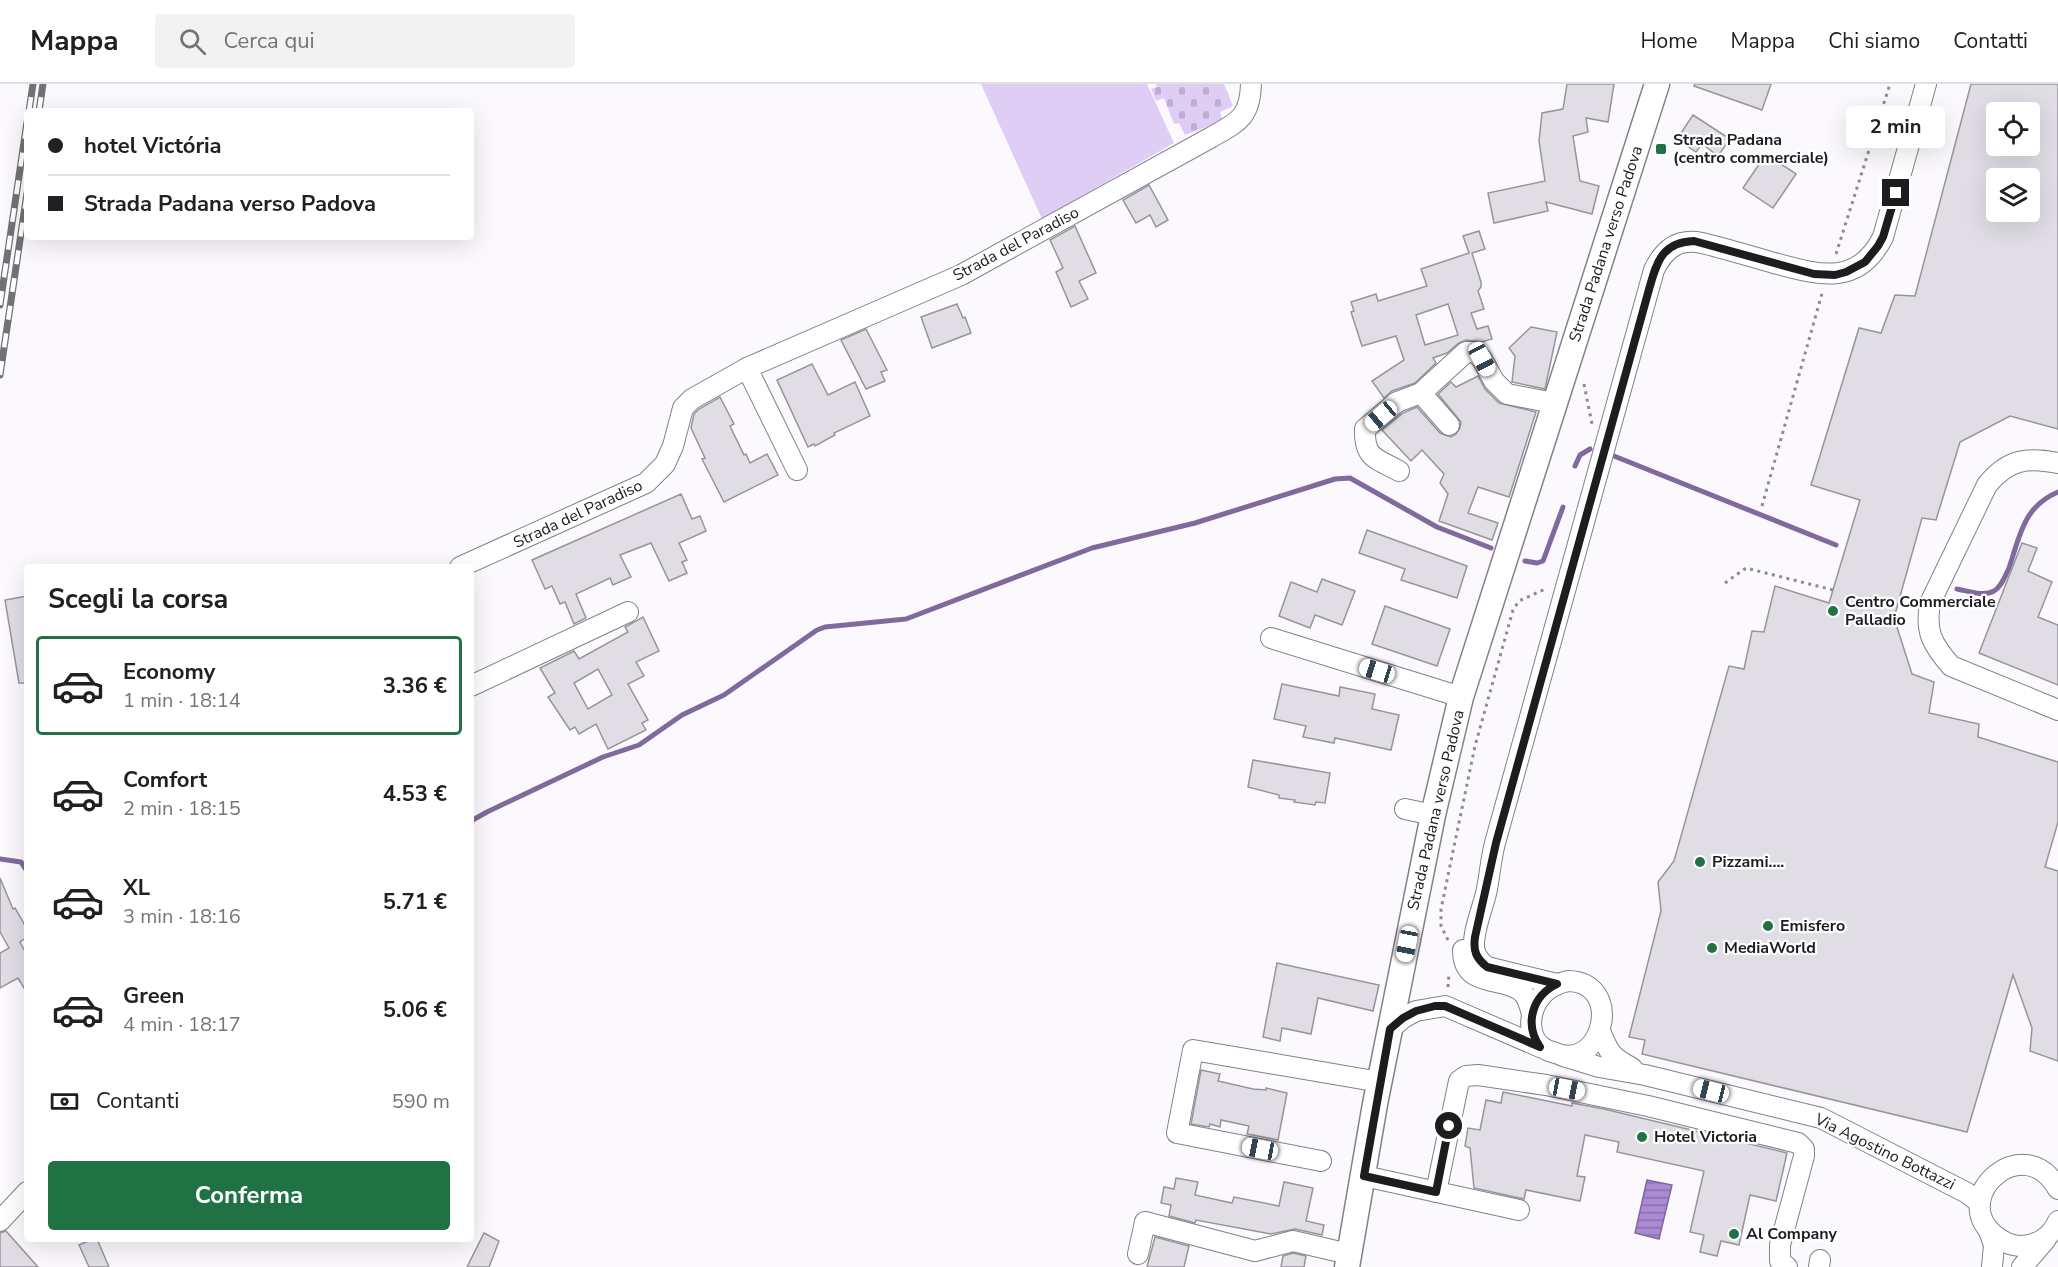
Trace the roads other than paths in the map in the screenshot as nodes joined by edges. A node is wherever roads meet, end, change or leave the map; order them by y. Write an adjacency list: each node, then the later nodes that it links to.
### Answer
1 (1251, 84): 4 (street, Strada del Paradiso)
2 (1657, 84): 6 (main road, Strada Padana verso Padova)
3 (1926, 84): 19 (street)
4 (747, 368): 9 (street); 11 (street, Strada del Paradiso)
5 (1421, 393): 6 (street); 7 (street); 10 (street)
6 (1554, 404): 15 (main road, Strada Padana verso Padova)
7 (1449, 424)
8 (2058, 463): 16 (street)
9 (797, 470)
10 (1399, 471)
11 (467, 564)
12 (628, 612): 14 (street)
13 (1271, 638): 15 (street, Strada Padana verso Padova)
14 (474, 685)
15 (1461, 697): 18 (main road, Strada Padana verso Padova)
16 (2058, 710)
17 (1405, 809): 18 (street)
18 (1433, 815): 22 (main road, Strada Padana verso Padova)
19 (1490, 865): 20 (street); 21 (street)
20 (1557, 984): 21 (street); 23 (street)
21 (1532, 1014): 24 (street)
22 (1390, 1029): 24 (street); 27 (main road, Strada Padana verso Padova)
23 (1600, 1031): 25 (street); 26 (street, Via Agostino Bottazzi)
24 (1540, 1047): 25 (street)
25 (1563, 1056): 26 (street, Via Agostino Bottazzi)
26 (1645, 1075): 33 (street, Via Agostino Bottazzi)
27 (1380, 1082): 28 (street); 29 (main road, Strada Padana verso Padova)
28 (1322, 1161)
29 (1364, 1176): 31 (street); 39 (main road, Strada Padana verso Padova)
30 (2056, 1184): 33 (street)
31 (1436, 1192): 34 (street); 40 (street)
32 (24, 1195): 35 (street)
33 (1980, 1203): 37 (street)
34 (1519, 1210)
35 (0, 1221)
36 (2056, 1226): 37 (street); 42 (street)
37 (1989, 1231): 41 (street)
38 (1138, 1254): 39 (street)
39 (1348, 1260)
40 (1787, 1267)
41 (1992, 1267)
42 (2022, 1267)

